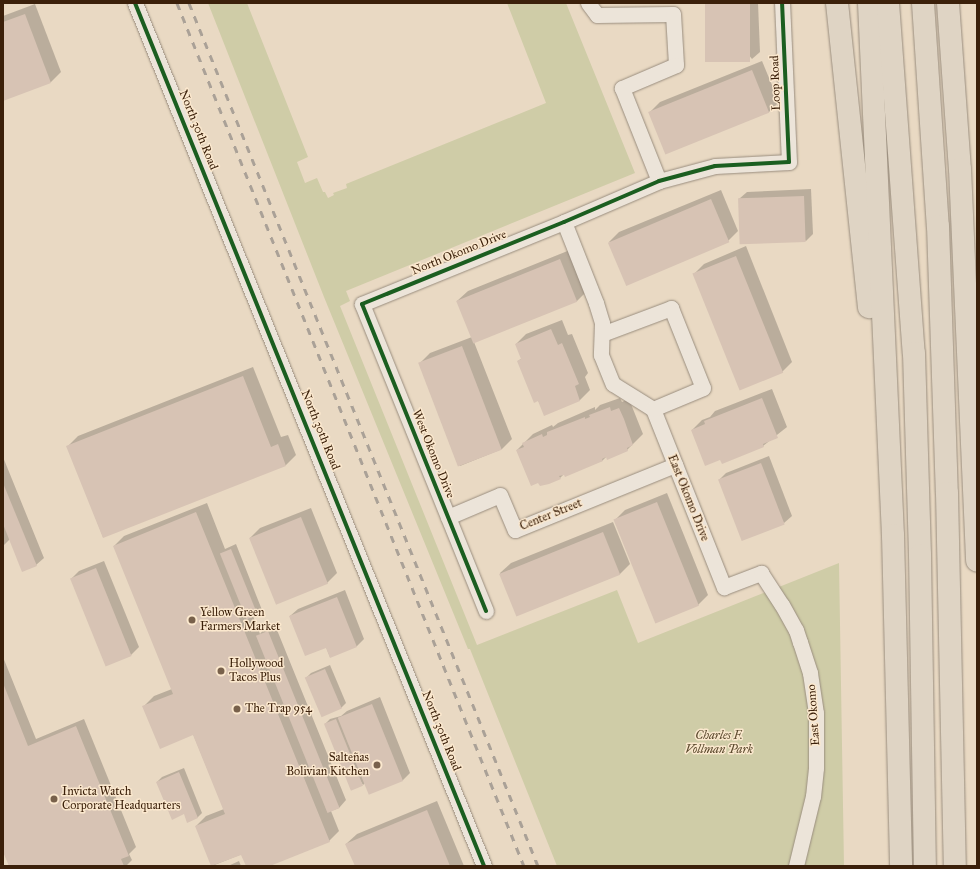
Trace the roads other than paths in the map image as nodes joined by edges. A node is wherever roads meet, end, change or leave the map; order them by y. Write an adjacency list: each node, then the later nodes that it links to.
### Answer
1 (135, 3): 22 (street, North 30th Road)
2 (588, 3): 10 (street)
3 (782, 3): 9 (street, Loop Road)
4 (837, 3): 18 (highway)
5 (869, 3): 18 (highway)
6 (888, 3): 25 (highway)
7 (923, 3): 26 (highway)
8 (948, 3): 17 (highway)
9 (789, 162): 10 (street, North Okomo Drive)
10 (659, 181): 11 (street, North Okomo Drive)
11 (564, 222): 12 (street, North Okomo Drive); 13 (street)
12 (362, 304): 16 (street, West Okomo Drive)
13 (602, 334): 14 (street); 14 (street)
14 (653, 409): 15 (street, East Okomo Drive)
15 (675, 465): 16 (street, Center Street); 20 (street, East Okomo Drive)
16 (448, 516): 21 (street, West Okomo Drive)
17 (976, 527): 19 (highway)
18 (893, 534): 24 (highway)
19 (977, 561)
20 (761, 573): 23 (street, East Okomo)
21 (486, 611)
22 (484, 866)
23 (796, 866)
24 (901, 866)
25 (925, 866)
26 (955, 866)

